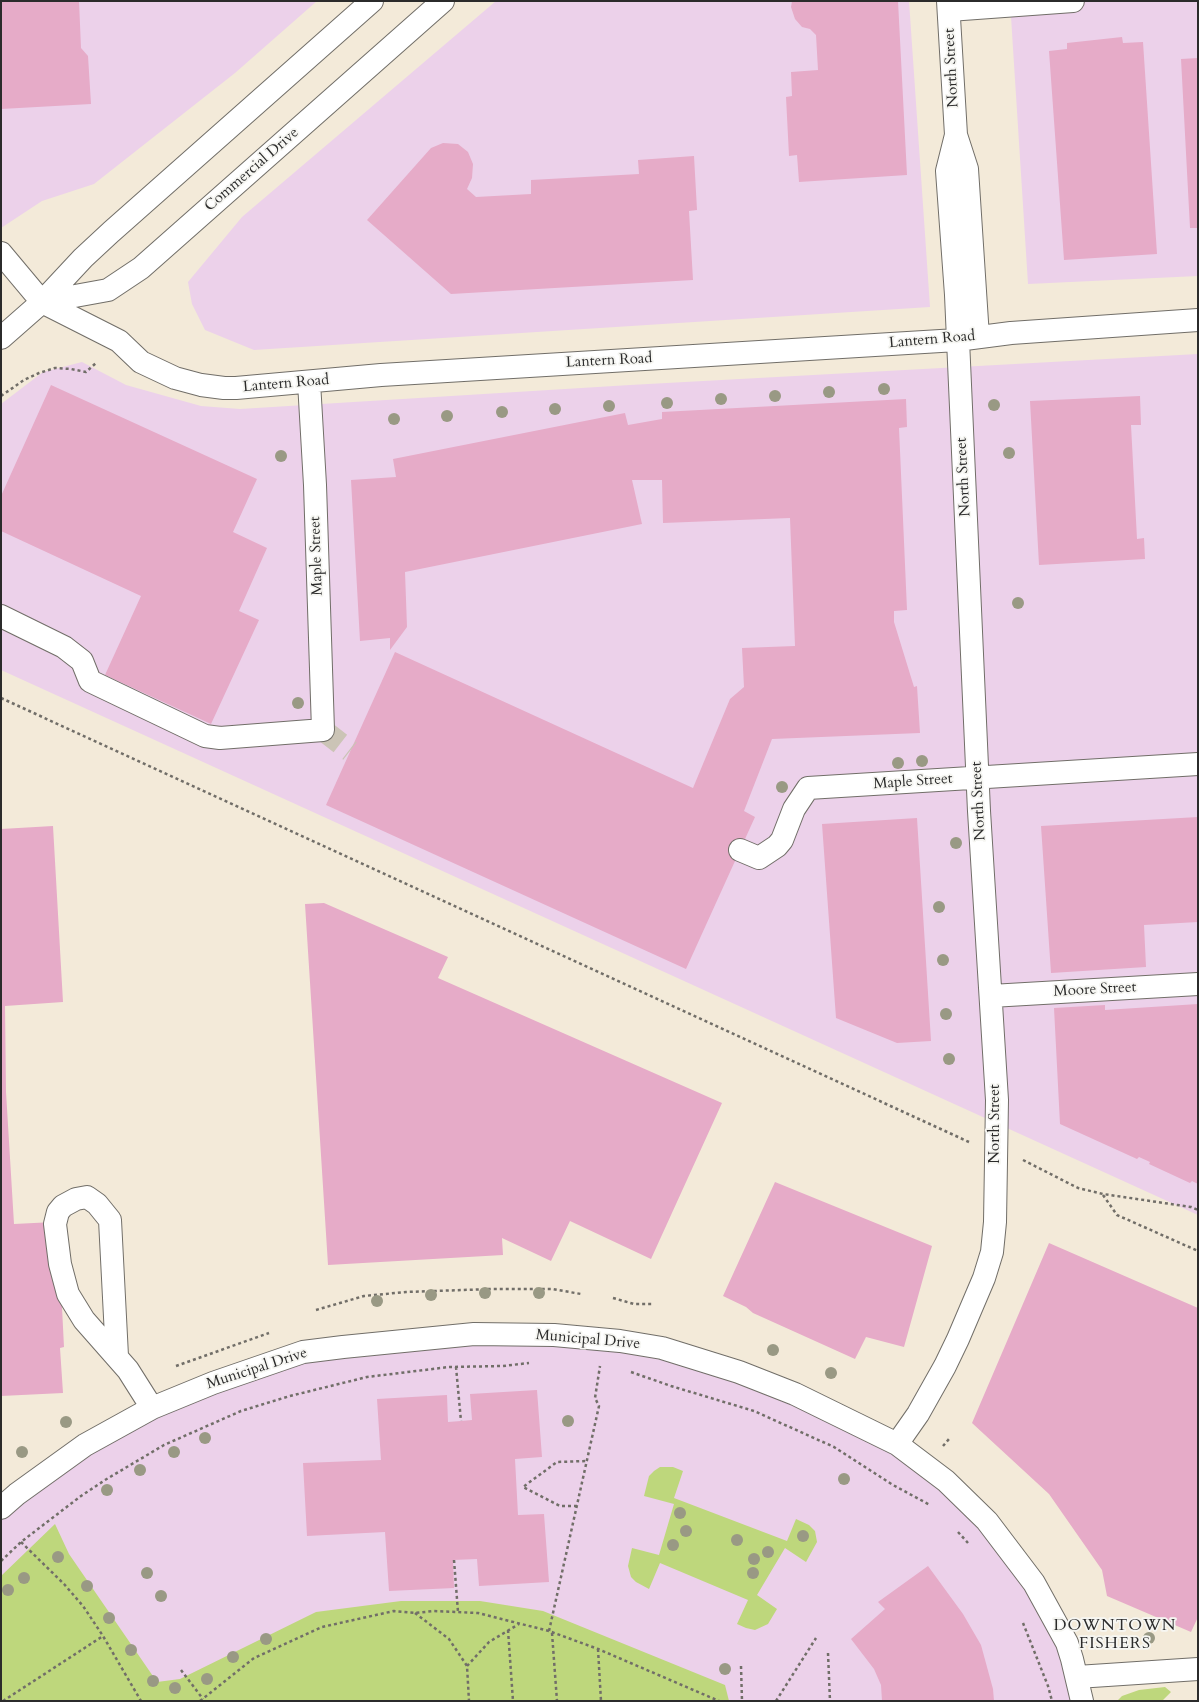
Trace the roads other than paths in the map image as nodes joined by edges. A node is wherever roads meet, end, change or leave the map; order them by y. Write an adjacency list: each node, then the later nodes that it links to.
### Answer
1 (372, 1): 7 (street)
2 (443, 1): 7 (street, Commercial Drive)
3 (1073, 1): 4 (street)
4 (1014, 3): 5 (street)
5 (948, 6): 10 (street, North Street)
6 (1, 253): 7 (street)
7 (42, 302): 9 (street); 11 (street, Lantern Road)
8 (1198, 320): 10 (street, Lantern Road)
9 (1, 338)
10 (968, 338): 11 (street, Lantern Road); 14 (street, North Street)
11 (309, 382): 12 (street, Maple Street)
12 (1, 616)
13 (1198, 764): 14 (street, Maple Street)
14 (978, 778): 15 (street, Maple Street); 17 (street, North Street)
15 (740, 850)
16 (1198, 984): 17 (street, Moore Street)
17 (991, 996): 20 (street, North Street)
18 (117, 1356): 18 (street); 19 (street)
19 (152, 1408): 20 (street, Municipal Drive); 21 (street, Municipal Drive)
20 (897, 1444): 23 (street, Municipal Drive)
21 (1, 1508)
22 (1198, 1669): 23 (street)
23 (1077, 1677): 24 (street, Municipal Drive)
24 (1082, 1701)

